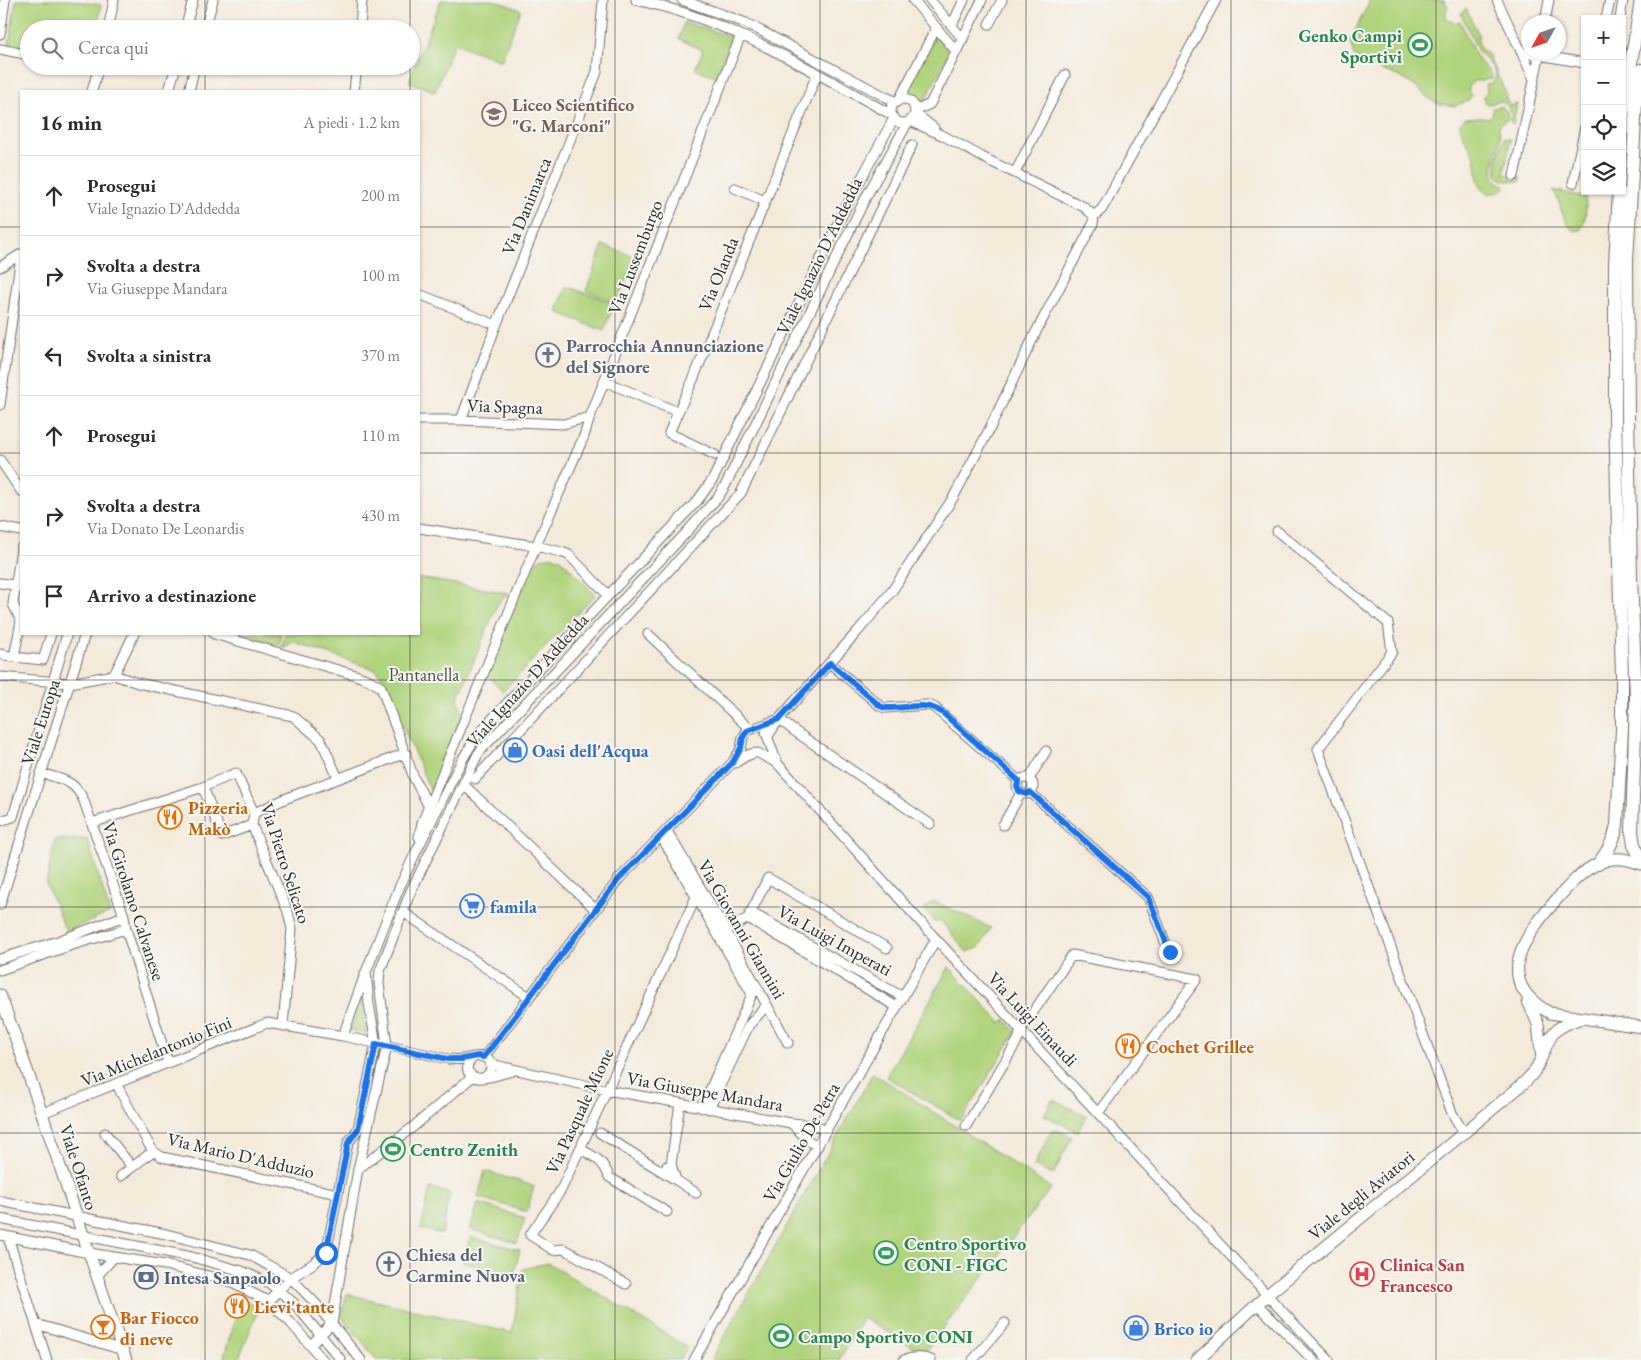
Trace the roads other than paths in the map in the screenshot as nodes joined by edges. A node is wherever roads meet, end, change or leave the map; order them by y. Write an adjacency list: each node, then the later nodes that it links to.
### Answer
1 (5, 0): 20 (street)
2 (114, 0): 24 (street)
3 (193, 0): 25 (street)
4 (213, 0): 26 (street)
5 (362, 0): 27 (street)
6 (603, 0): 75 (street, Via Danimarca)
7 (636, 0): 32 (street)
8 (682, 0): 54 (street)
9 (913, 0): 30 (street)
10 (930, 0): 29 (street)
11 (964, 0): 29 (street)
12 (982, 0): 33 (street)
13 (1002, 0): 28 (street)
14 (1216, 0): 68 (street)
15 (1497, 0): 37 (street)
16 (1549, 0): 21 (street)
17 (1610, 0): 22 (street)
18 (1623, 0): 23 (street)
19 (1641, 0): 55 (highway)
20 (1, 15): 31 (street)
21 (1546, 15)
22 (1607, 15)
23 (1621, 15)
24 (110, 20)
25 (187, 20)
26 (207, 20)
27 (361, 20)
28 (989, 24)
29 (952, 25): 33 (street)
30 (936, 28): 35 (street); 54 (street)
31 (0, 34)
32 (741, 35): 43 (street); 76 (street, Via Lussemburgo)
33 (963, 39): 35 (street)
34 (0, 48): 36 (street)
35 (956, 51): 56 (street)
36 (20, 52)
37 (1521, 52)
38 (1566, 59): 41 (street)
39 (1525, 60): 49 (street)
40 (1539, 60): 49 (street)
41 (1581, 62)
42 (1641, 70): 140 (highway)
43 (817, 74): 57 (street); 67 (street, Via Olanda)
44 (96, 75): 50 (street)
45 (173, 75): 51 (street)
46 (193, 75): 52 (street)
47 (356, 75): 53 (street)
48 (1065, 75): 62 (street)
49 (1534, 80): 63 (street)
50 (92, 90)
51 (169, 90)
52 (189, 90)
53 (354, 90)
54 (898, 101): 56 (street); 57 (street)
55 (1624, 105)
56 (915, 112): 58 (street); 59 (street)
57 (893, 116): 58 (street); 72 (street, Viale Ignazio D'Addedda)
58 (909, 122): 59 (street); 73 (street, Viale Ignazio D'Addedda)
59 (944, 136): 62 (street)
60 (912, 145): 124 (street, Viale Ignazio D'Addedda)
61 (1581, 147): 64 (street)
62 (1015, 173): 68 (street)
63 (1514, 176)
64 (1574, 183)
65 (735, 188): 67 (street)
66 (1619, 195): 141 (highway)
67 (765, 201): 81 (street, Via Olanda)
68 (1094, 216): 108 (street)
69 (20, 255): 71 (street)
70 (20, 261): 77 (street)
71 (0, 267)
72 (816, 267): 73 (street); 78 (street, Viale Ignazio D'Addedda)
73 (828, 272): 80 (street, Viale Ignazio D'Addedda)
74 (420, 294): 75 (street)
75 (496, 325): 84 (street, Via Danimarca)
76 (604, 381): 81 (street); 82 (street, Via Lussemburgo)
77 (1, 392): 79 (street)
78 (751, 401): 80 (street); 96 (street, Viale Ignazio D'Addedda)
79 (0, 405)
80 (764, 407): 97 (street, Viale Ignazio D'Addedda)
81 (678, 412): 85 (street, Via Olanda)
82 (590, 417): 84 (street, Via Spagna); 92 (street, Via Lussemburgo)
83 (420, 420): 84 (street, Via Spagna)
84 (461, 420)
85 (714, 455)
86 (0, 460): 87 (street)
87 (20, 490)
88 (0, 528): 90 (street)
89 (420, 528): 92 (street)
90 (20, 531)
91 (1277, 531): 193 (street)
92 (536, 546): 96 (street); 129 (street, Via Lussemburgo)
93 (20, 567): 95 (street)
94 (0, 583): 95 (street)
95 (19, 586): 98 (street)
96 (608, 594): 97 (street); 139 (street, Viale Ignazio D'Addedda)
97 (618, 604): 126 (street, Viale Ignazio D'Addedda)
98 (20, 619)
99 (20, 626): 107 (street)
100 (648, 634): 114 (street)
101 (51, 635): 107 (street)
102 (67, 635): 111 (street, Viale Europa)
103 (85, 635): 112 (street, Viale Europa)
104 (134, 635): 109 (street)
105 (217, 635): 118 (street)
106 (0, 654): 107 (street)
107 (14, 657)
108 (830, 663): 113 (street); 125 (street)
109 (114, 675): 112 (street); 123 (street)
110 (0, 677): 111 (street)
111 (53, 681): 112 (street); 131 (street, Viale Europa)
112 (70, 683): 122 (street, Viale Europa)
113 (779, 719): 114 (street); 115 (street); 135 (street)
114 (753, 728): 115 (street); 116 (street)
115 (769, 738): 119 (street); 120 (street, Via Luigi Einaudi)
116 (743, 741): 119 (street); 121 (street)
117 (1046, 751): 125 (street)
118 (406, 753): 123 (street); 129 (street)
119 (756, 753): 120 (street, Via Luigi Einaudi); 121 (street)
120 (777, 763): 152 (street, Via Luigi Einaudi)
121 (725, 771): 138 (street)
122 (41, 773): 133 (street, Viale Europa); 134 (street, Via Girolamo Calvanese)
123 (338, 778): 130 (street)
124 (474, 779)
125 (1024, 780): 128 (street); 128 (street)
126 (464, 785): 146 (street); 147 (street, Viale Ignazio D'Addedda)
127 (203, 787): 130 (street, Via Pietro Selicato); 134 (street); 136 (street)
128 (1026, 792): 137 (street); 154 (street)
129 (429, 807): 139 (street, Via Lussemburgo)
130 (254, 813): 136 (street, Via Pietro Selicato)
131 (13, 817): 132 (street); 133 (street)
132 (0, 821)
133 (26, 821): 143 (street, Viale Europa)
134 (92, 824): 149 (street, Via Girolamo Calvanese)
135 (930, 824)
136 (252, 825): 166 (street, Via Pietro Selicato)
137 (1003, 825)
138 (664, 834): 144 (street, Via Giovanni Giannini); 146 (street); 151 (street, Via Giovanni Giannini)
139 (414, 856): 157 (street, Viale Ignazio D'Addedda)
140 (1641, 859)
141 (1598, 864): 142 (main road); 158 (main road)
142 (1641, 864)
143 (2, 894): 145 (street, Viale Europa)
144 (696, 897): 151 (street, Via Giovanni Giannini); 183 (street, Via Pasquale Mione)
145 (0, 905)
146 (595, 909): 160 (street)
147 (402, 912): 160 (street); 173 (street, Viale Ignazio D'Addedda)
148 (749, 915): 151 (street); 153 (street); 161 (street, Via Luigi Imperati); 163 (street, Via Luigi Imperati)
149 (124, 916): 150 (street, Via Girolamo Calvanese); 155 (street)
150 (126, 929): 156 (street); 178 (street, Via Girolamo Calvanese)
151 (722, 933): 162 (street, Via Giovanni Giannini); 185 (street, Via Giovanni Giannini)
152 (936, 939): 161 (street, Via Giulio De Petra); 168 (street, Via Luigi Einaudi)
153 (888, 948)
154 (1170, 952)
155 (0, 959)
156 (0, 970)
157 (366, 972): 170 (street); 172 (street, Viale Ignazio D'Addedda)
158 (1525, 994): 164 (main road); 174 (main road)
159 (0, 995): 186 (main road, Viale Ofanto)
160 (529, 997): 177 (street)
161 (903, 997): 163 (street, Via Giulio De Petra)
162 (767, 1005): 171 (street, Via Giovanni Giannini); 185 (street)
163 (897, 1007): 190 (street, Via Giulio De Petra)
164 (1582, 1018): 165 (main road); 174 (main road, Viale degli Aviatori)
165 (1621, 1024): 167 (main road); 169 (main road)
166 (283, 1025): 170 (street); 178 (street, Via Michelantonio Fini)
167 (1641, 1027)
168 (1021, 1030): 187 (street, Via Luigi Einaudi); 187 (street); 189 (street)
169 (1641, 1034)
170 (343, 1036): 172 (street)
171 (788, 1043)
172 (376, 1044): 173 (street); 204 (street, Viale Ignazio D'Addedda)
173 (387, 1046): 176 (street); 199 (street, Viale Ignazio D'Addedda)
174 (1541, 1054): 193 (main road, Viale degli Aviatori)
175 (474, 1057): 176 (street); 177 (street); 180 (street)
176 (448, 1059): 180 (street)
177 (487, 1060): 179 (street, Via Giuseppe Mandara); 181 (street)
178 (168, 1064): 182 (street, Via Michelantonio Fini)
179 (518, 1070): 181 (street, Via Giuseppe Mandara); 183 (street, Via Giuseppe Mandara)
180 (470, 1074): 181 (street); 199 (street)
181 (485, 1077)
182 (117, 1084): 186 (street, Via Michelantonio Fini); 196 (street, Via Mario D'Adduzio)
183 (607, 1090): 184 (street, Via Giuseppe Mandara); 195 (street, Via Pasquale Mione)
184 (680, 1104): 185 (street, Via Giuseppe Mandara); 197 (street)
185 (706, 1109): 188 (street, Via Giuseppe Mandara)
186 (43, 1113): 207 (main road, Viale Ofanto)
187 (1098, 1113): 219 (street, Via Luigi Einaudi)
188 (791, 1123): 190 (street, Via Giuseppe Mandara); 194 (street)
189 (966, 1126)
190 (826, 1130): 194 (street, Via Giulio De Petra)
191 (105, 1133): 198 (street)
192 (600, 1133): 200 (street)
193 (1464, 1133): 219 (main road, Viale degli Aviatori)
194 (818, 1146): 233 (street, Via Giulio De Petra)
195 (580, 1149): 206 (street); 217 (street, Via Pasquale Mione)
196 (153, 1151): 198 (street); 204 (street, Via Mario D'Adduzio)
197 (671, 1164): 200 (street); 202 (street)
198 (132, 1167): 201 (street)
199 (358, 1169): 222 (street, Viale Ignazio D'Addedda)
200 (661, 1170): 202 (street)
201 (121, 1176)
202 (676, 1180): 203 (street)
203 (696, 1193)
204 (338, 1194): 216 (street, Viale Ignazio D'Addedda)
205 (0, 1202): 207 (street)
206 (667, 1212)
207 (77, 1217): 210 (main road, Viale Ofanto); 211 (street)
208 (0, 1219): 210 (street)
209 (4, 1236): 212 (street); 224 (street)
210 (83, 1236): 212 (main road, Viale Ofanto); 213 (street)
211 (174, 1236): 213 (street); 216 (street)
212 (89, 1253): 214 (street); 215 (main road, Viale Ofanto)
213 (170, 1253): 218 (street)
214 (114, 1257): 215 (street); 220 (street)
215 (97, 1276): 227 (main road, Viale Ofanto)
216 (291, 1278): 218 (street, Viale Ignazio D'Addedda); 222 (street)
217 (626, 1284)
218 (279, 1290): 220 (street, Viale Ignazio D'Addedda); 225 (street)
219 (1267, 1295): 221 (main road, Viale degli Aviatori); 228 (street, Via Luigi Einaudi)
220 (268, 1301): 226 (street)
221 (1257, 1304): 237 (main road, Viale degli Aviatori); 238 (street)
222 (332, 1323): 225 (street); 232 (street)
223 (1006, 1323): 236 (street)
224 (36, 1324): 227 (street, Viale Ofanto); 229 (street)
225 (321, 1334): 226 (street); 231 (street)
226 (311, 1345): 230 (street)
227 (124, 1355)
228 (1323, 1358)
229 (47, 1360)
230 (323, 1360)
231 (341, 1360)
232 (361, 1360)
233 (694, 1360)
234 (904, 1360): 235 (street)
235 (931, 1360)
236 (973, 1360)
237 (1198, 1360)
238 (1313, 1360)

